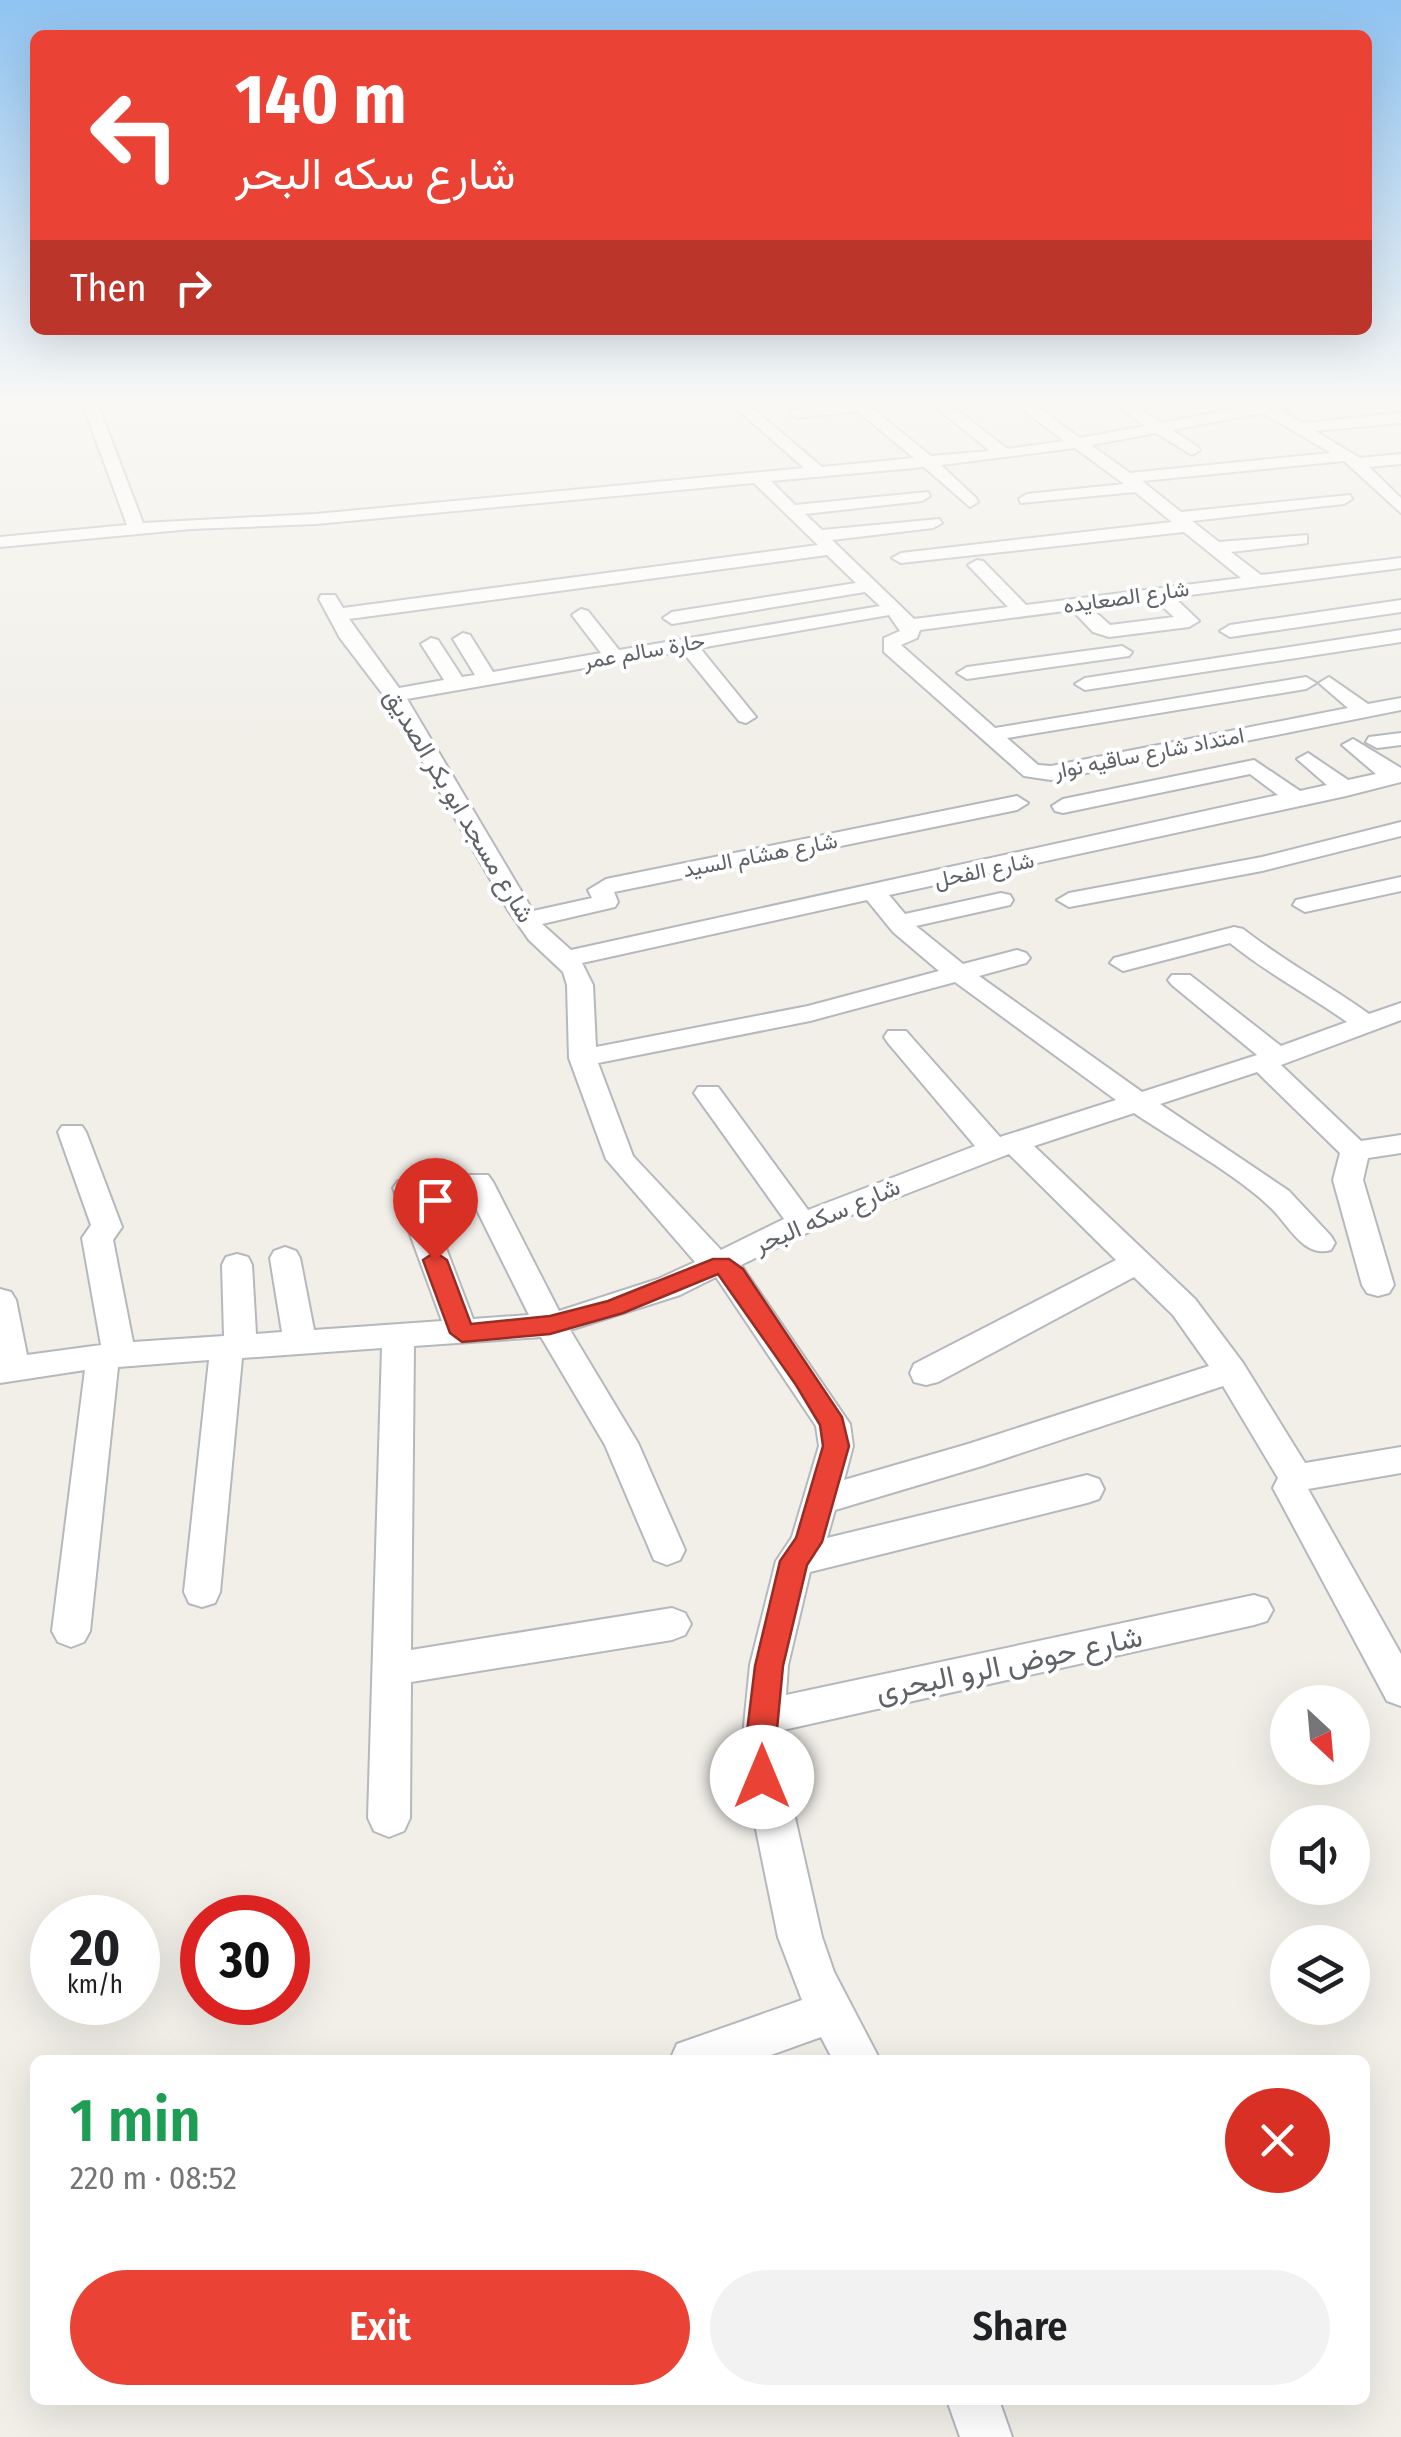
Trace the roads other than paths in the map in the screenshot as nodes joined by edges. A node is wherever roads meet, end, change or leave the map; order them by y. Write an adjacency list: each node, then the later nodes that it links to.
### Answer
1 (132, 516): 8 (street)
2 (340, 516): 8 (street)
3 (798, 516): 11 (street)
4 (1174, 516): 6 (street)
5 (1224, 516): 6 (street)
6 (1182, 522): 12 (street); 13 (street)
7 (934, 523): 11 (street)
8 (137, 529): 10 (street)
9 (1301, 539): 12 (street)
10 (0, 542)
11 (824, 542): 18 (street); 46 (street, شارع مسجد ابو بكر الصديق)
12 (1216, 548): 16 (street)
13 (902, 558)
14 (1401, 563): 16 (street, شارع الصعايده)
15 (976, 565): 24 (street)
16 (1254, 579): 19 (street, شارع الصعايده)
17 (1100, 582): 21 (street)
18 (869, 586): 23 (street); 27 (street)
19 (1157, 592): 21 (street, شارع الصعايده); 21 (street)
20 (967, 598): 26 (street)
21 (1067, 605): 24 (street, شارع الصعايده)
22 (1401, 606): 29 (street)
23 (894, 609): 28 (street); 33 (street, حارة سالم عمر)
24 (1022, 611): 26 (street, شارع الصعايده)
25 (581, 615): 36 (street)
26 (984, 615): 28 (street, شارع الصعايده)
27 (672, 618)
28 (910, 624): 54 (street, امتداد شارع ساقيه نوار)
29 (1230, 631)
30 (1098, 632): 35 (street)
31 (463, 639): 40 (street)
32 (431, 644): 42 (street)
33 (686, 644): 36 (street, حارة سالم عمر); 50 (street)
34 (1399, 645): 37 (street)
35 (1122, 652): 38 (street); 39 (street)
36 (613, 656): 40 (street, حارة سالم عمر)
37 (1210, 664): 39 (street); 45 (street)
38 (967, 674)
39 (1148, 674): 43 (street)
40 (487, 679): 42 (street, حارة سالم عمر)
41 (1329, 683): 49 (street)
42 (456, 684): 46 (street, حارة سالم عمر)
43 (1085, 684)
44 (1306, 684): 45 (street)
45 (1242, 692): 53 (street)
46 (394, 695): 73 (street, شارع مسجد ابو بكر الصديق)
47 (1401, 704): 49 (street, امتداد شارع ساقيه نوار)
48 (1289, 708): 52 (street)
49 (1364, 712): 52 (street, امتداد شارع ساقيه نوار)
50 (746, 717)
51 (1163, 722): 58 (street)
52 (1307, 723): 58 (street, امتداد شارع ساقيه نوار)
53 (1050, 725): 54 (street); 60 (street)
54 (988, 735): 60 (street, امتداد شارع ساقيه نوار)
55 (1401, 739): 56 (street)
56 (1378, 742)
57 (1354, 745): 61 (street)
58 (1191, 746): 60 (street, امتداد شارع ساقيه نوار)
59 (1308, 759): 62 (street)
60 (1096, 765)
61 (1390, 778): 62 (street, شارع الفحل); 65 (street)
62 (1346, 788): 63 (street, شارع الفحل)
63 (1299, 800): 66 (street); 69 (street, شارع الفحل)
64 (1017, 802): 73 (street, شارع هشام السيد)
65 (1401, 802)
66 (1063, 806)
67 (1401, 829): 71 (street)
68 (1401, 884): 72 (street)
69 (875, 894): 74 (street); 76 (street, شارع الفحل)
70 (1001, 900): 74 (street)
71 (1069, 900)
72 (1305, 905)
73 (527, 920): 76 (street, شارع مسجد ابو بكر الصديق)
74 (900, 923): 78 (street)
75 (1018, 958): 78 (street)
76 (566, 959): 83 (street, شارع مسجد ابو بكر الصديق)
77 (1123, 963): 81 (street)
78 (958, 974): 83 (street); 86 (street)
79 (1180, 980): 84 (street)
80 (1401, 1011): 81 (street, شارع سكه البحر)
81 (1365, 1024): 84 (street, شارع سكه البحر)
82 (897, 1037): 89 (street)
83 (583, 1058): 97 (street, شارع مسجد ابو بكر الصديق)
84 (1270, 1060): 86 (street, شارع سكه البحر); 90 (street)
85 (708, 1093): 93 (street)
86 (1138, 1103): 89 (street, شارع سكه البحر); 94 (street)
87 (72, 1132): 106 (street)
88 (1401, 1144): 90 (street)
89 (1004, 1146): 93 (street, شارع سكه البحر); 96 (street)
90 (1355, 1151): 99 (street)
91 (478, 1182): 101 (street)
92 (408, 1188): 102 (street)
93 (802, 1223): 97 (street, شارع سكه البحر)
94 (1320, 1243)
95 (284, 1258): 104 (street)
96 (1137, 1262): 108 (street); 109 (street)
97 (721, 1264): 101 (street, شارع سكه البحر); 113 (street, شارع مسجد ابو بكر الصديق)
98 (238, 1265): 105 (street)
99 (1378, 1285)
100 (0, 1300): 107 (street)
101 (550, 1325): 102 (street, شارع سكه البحر); 114 (street)
102 (462, 1333): 103 (street, شارع سكه البحر)
103 (398, 1337): 104 (street, شارع سكه البحر); 121 (street)
104 (300, 1343): 105 (street, شارع سكه البحر)
105 (234, 1348): 106 (street, شارع سكه البحر); 116 (street)
106 (111, 1355): 107 (street, شارع سكه البحر); 119 (street)
107 (6, 1370)
108 (1231, 1371): 111 (street); 113 (street)
109 (926, 1373)
110 (1401, 1460): 111 (street)
111 (1296, 1478): 120 (street)
112 (1088, 1489): 115 (street)
113 (818, 1501): 115 (street, شارع مسجد ابو بكر الصديق)
114 (666, 1550)
115 (794, 1561): 123 (street, شارع مسجد ابو بكر الصديق)
116 (202, 1592)
117 (1254, 1610): 123 (street, شارع حوض الرو البحرى)
118 (672, 1624): 121 (street)
119 (71, 1630)
120 (1388, 1644): 122 (street)
121 (392, 1669): 124 (street)
122 (1401, 1689)
123 (764, 1717): 125 (street, شارع مسجد ابو بكر الصديق)
124 (389, 1818)
125 (830, 2012): 126 (street); 127 (street, شارع مسجد ابو بكر الصديق)
126 (707, 2055)
127 (854, 2055)
128 (975, 2405): 129 (street)
129 (986, 2437)

